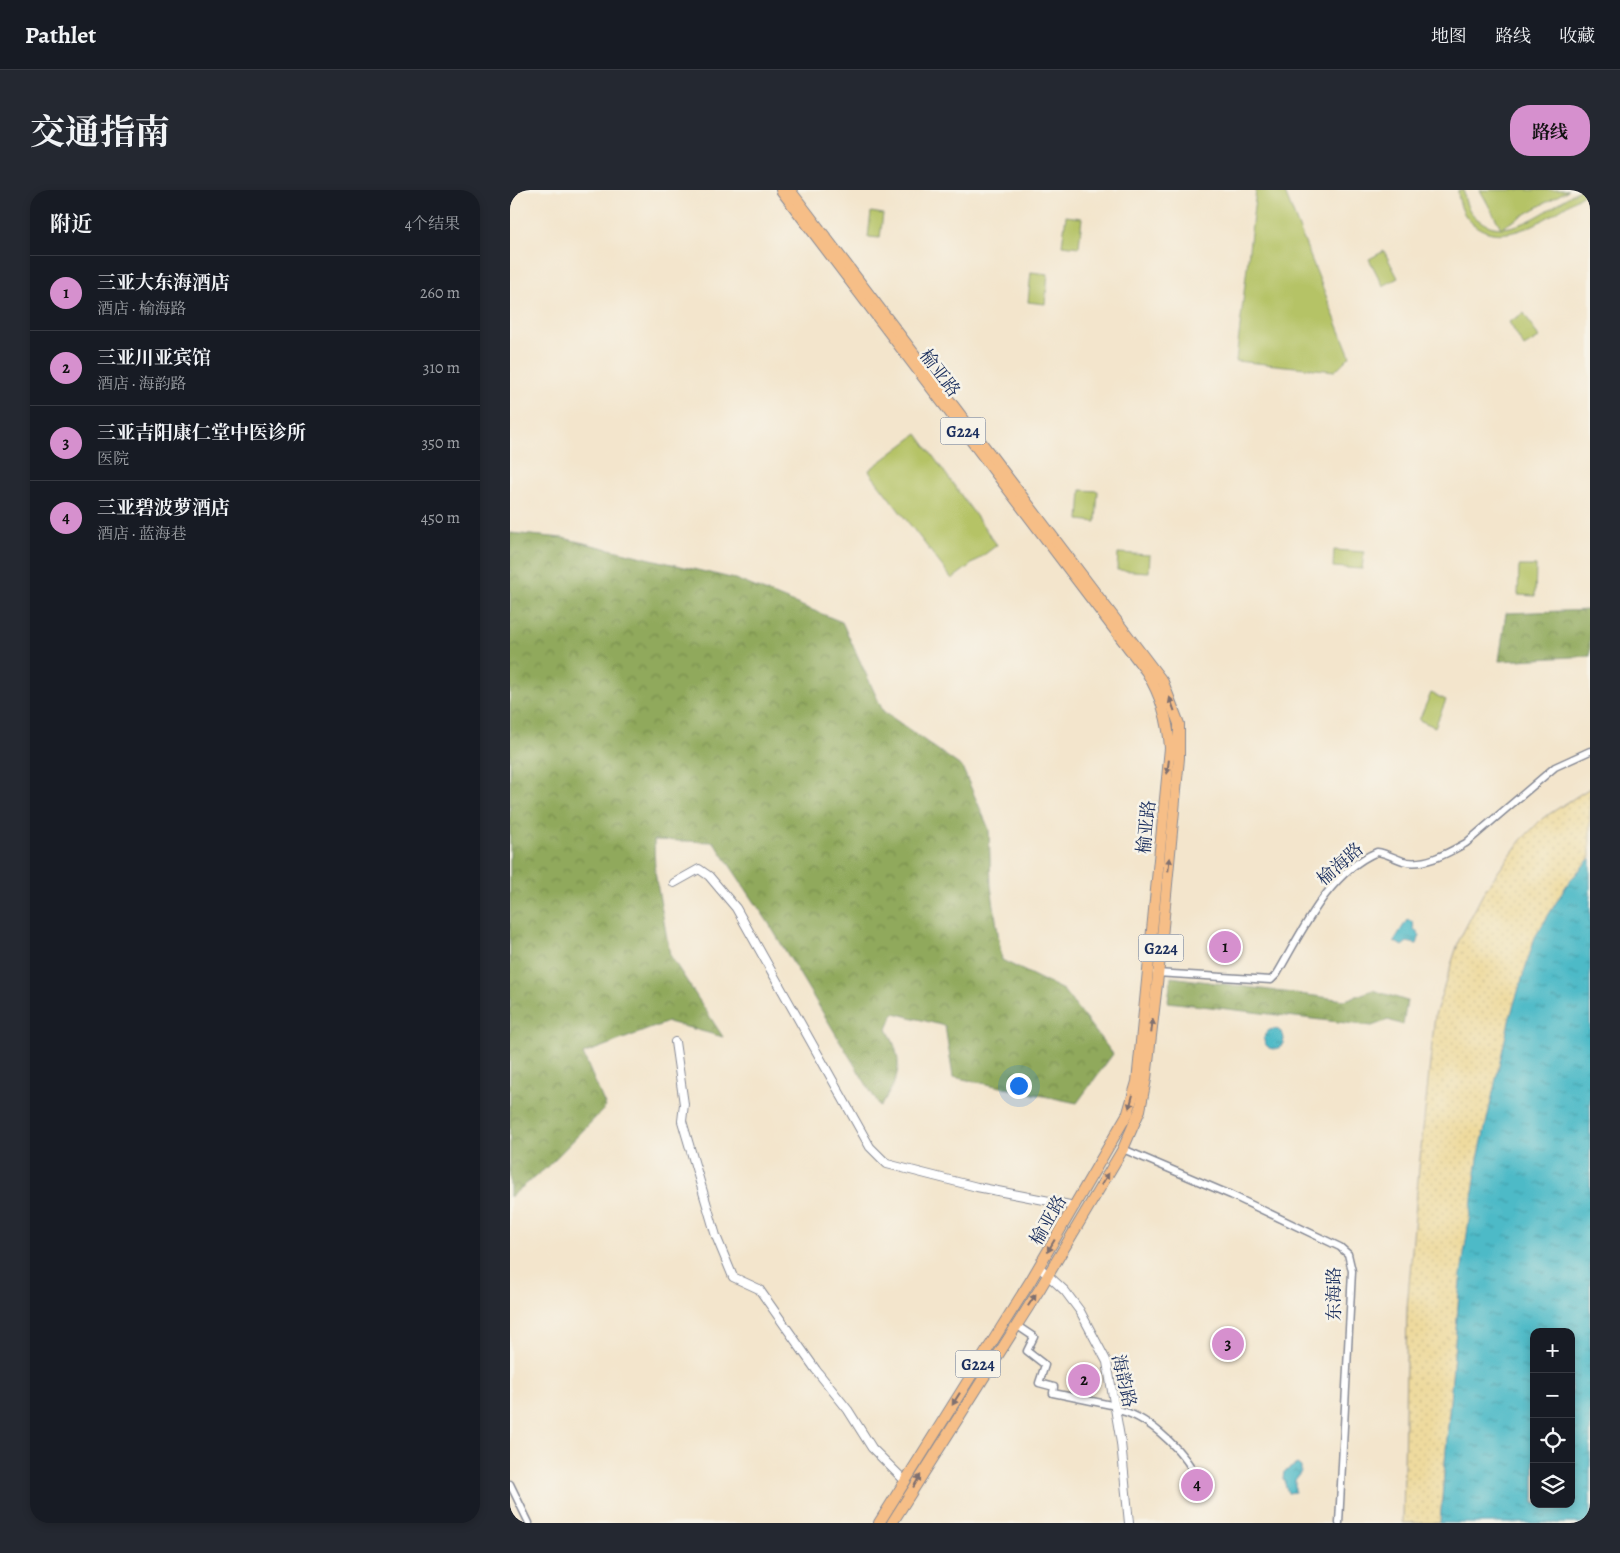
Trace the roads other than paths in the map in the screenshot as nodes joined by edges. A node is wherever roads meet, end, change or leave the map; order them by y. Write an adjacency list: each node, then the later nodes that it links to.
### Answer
1 (781, 190): 5 (highway, 榆亚路 / G224, one-way to 5)
2 (790, 190): 5 (highway, 榆亚路 / G224, one-way to 2)
3 (1590, 752): 5 (street, 榆海路)
4 (674, 883): 8 (street)
5 (1153, 972): 7 (highway, 榆亚路 / G224, one-way to 5); 8 (highway, 榆亚路 / G224, one-way to 8)
6 (675, 1042): 13 (street)
7 (1123, 1149): 9 (highway, 榆亚路 / G224, one-way to 7); 19 (street, 东海路)
8 (1075, 1206): 9 (highway, 榆亚路 / G224, one-way to 9)
9 (1043, 1271): 10 (highway, 榆亚路 / G224, one-way to 9); 11 (street, 海韵路); 13 (highway, 榆亚路 / G224, one-way to 13)
10 (1016, 1325): 11 (street); 17 (highway, 榆亚路 / G224, one-way to 10)
11 (1116, 1408): 12 (street); 18 (street, 海韵路)
12 (1193, 1470)
13 (905, 1481): 16 (highway, 榆亚路 / G224)
14 (510, 1484): 15 (street)
15 (529, 1523)
16 (879, 1523)
17 (892, 1523)
18 (1129, 1523)
19 (1339, 1523)

